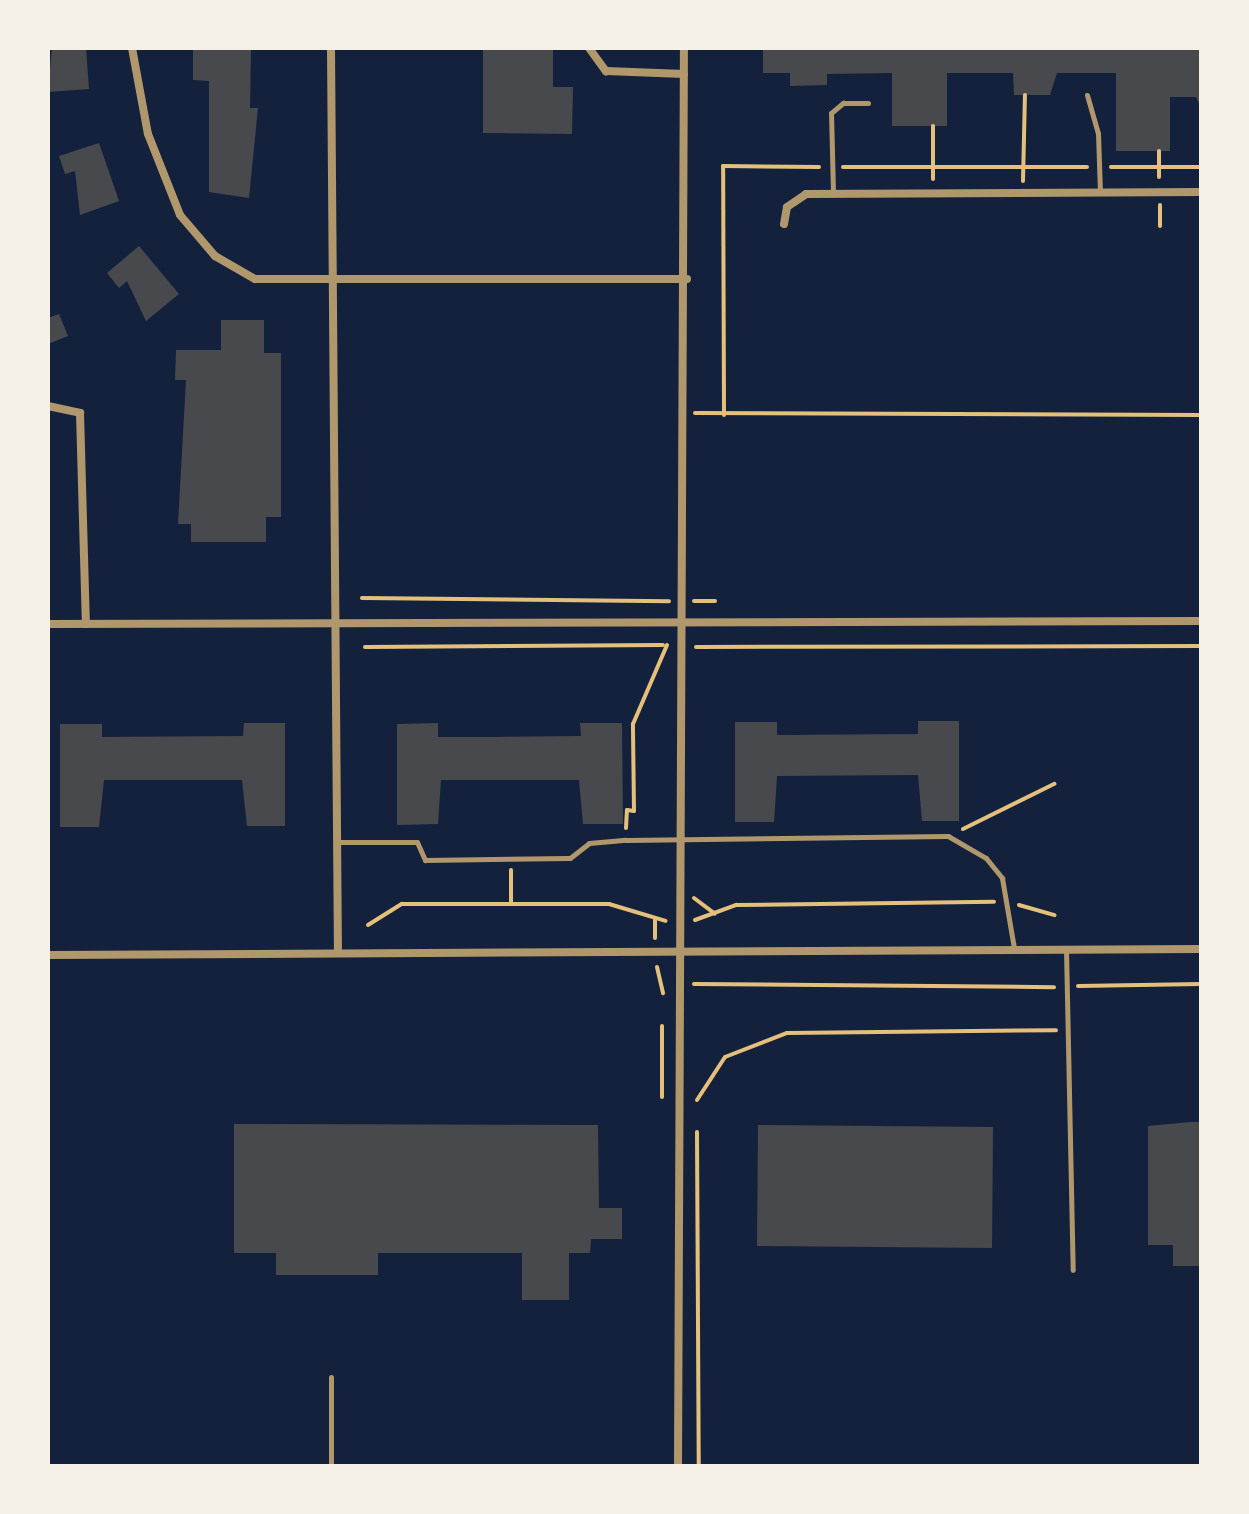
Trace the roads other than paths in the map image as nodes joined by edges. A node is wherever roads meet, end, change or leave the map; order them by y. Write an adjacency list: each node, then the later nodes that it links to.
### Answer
1 (132, 48): 13 (street)
2 (331, 48): 13 (street)
3 (589, 48): 5 (street)
4 (684, 48): 5 (street)
5 (684, 74): 12 (street)
6 (1087, 95): 8 (lane)
7 (868, 103): 10 (lane)
8 (1100, 192): 9 (street); 10 (street)
9 (1201, 192)
10 (833, 193): 11 (street)
11 (784, 224)
12 (687, 279): 13 (street); 17 (street)
13 (330, 283): 16 (street)
14 (48, 406): 19 (street)
15 (1201, 621): 17 (street)
16 (331, 622): 17 (street); 19 (street); 21 (street)
17 (680, 623): 20 (street)
18 (48, 624): 19 (street)
19 (86, 624)
20 (678, 840): 21 (lane); 22 (street); 23 (lane)
21 (336, 842): 26 (street)
22 (677, 948): 23 (street); 26 (street); 31 (street)
23 (1014, 948): 24 (street)
24 (1066, 948): 25 (street); 28 (lane)
25 (1201, 949)
26 (338, 951): 27 (street)
27 (48, 955)
28 (1073, 1270)
29 (331, 1377): 30 (lane)
30 (331, 1466)
31 (678, 1466)

